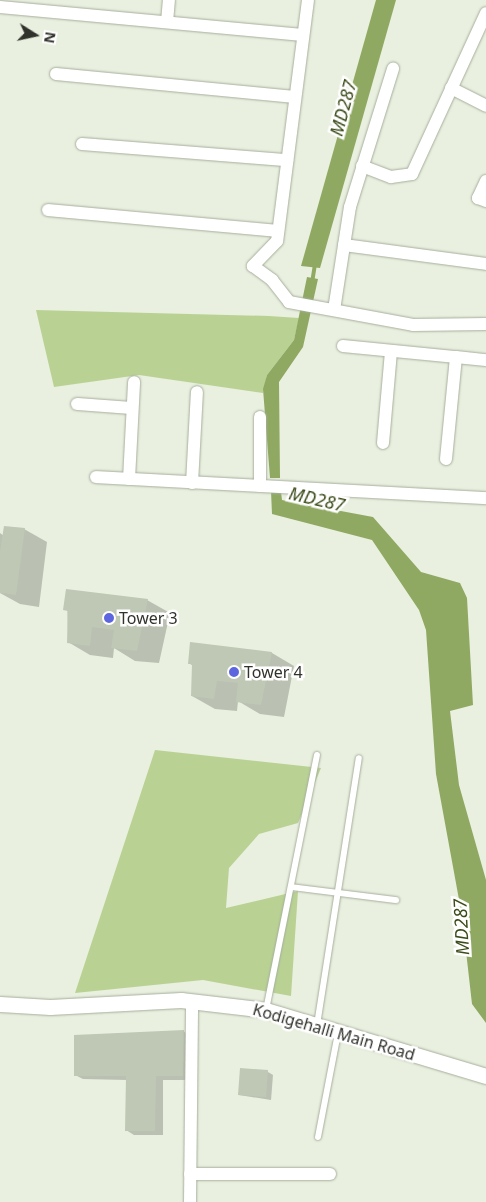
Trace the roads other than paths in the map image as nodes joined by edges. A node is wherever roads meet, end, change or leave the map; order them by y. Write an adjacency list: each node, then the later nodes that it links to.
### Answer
1 (168, 0): 5 (street)
2 (308, 0): 6 (street)
3 (0, 7): 5 (street)
4 (486, 13): 9 (street)
5 (167, 22): 6 (street)
6 (303, 35): 10 (street)
7 (393, 69): 14 (street)
8 (56, 74): 10 (street)
9 (451, 88): 11 (street); 14 (street)
10 (295, 97): 13 (street)
11 (486, 106)
12 (82, 144): 13 (street)
13 (287, 160): 18 (street)
14 (362, 166): 19 (street)
15 (486, 181): 16 (street)
16 (486, 201)
17 (48, 210): 18 (street)
18 (278, 231): 21 (street)
19 (344, 245): 20 (street); 21 (street)
20 (486, 264)
21 (329, 309): 22 (street)
22 (486, 324)
23 (343, 346): 24 (street)
24 (391, 351): 25 (street); 32 (street)
25 (456, 358): 26 (street); 33 (street)
26 (486, 360)
27 (134, 382): 30 (street)
28 (197, 392): 36 (street)
29 (77, 404): 30 (street)
30 (132, 408): 35 (street)
31 (260, 417): 37 (street)
32 (383, 443)
33 (446, 459)
34 (96, 477): 35 (street)
35 (128, 479): 36 (street)
36 (192, 482): 37 (street)
37 (260, 486): 38 (street)
38 (486, 498)
39 (318, 755): 41 (lane)
40 (359, 758): 42 (lane)
41 (291, 887): 42 (lane); 46 (lane)
42 (338, 892): 43 (lane); 47 (lane)
43 (396, 900)
44 (192, 1001): 45 (street, Kodigehalli Main Road); 46 (street, Kodigehalli Main Road); 51 (street)
45 (0, 1004)
46 (266, 1010): 47 (street, Kodigehalli Main Road)
47 (317, 1025): 48 (street, Kodigehalli Main Road)
48 (338, 1032): 49 (street, Kodigehalli Main Road); 50 (lane)
49 (486, 1076)
50 (318, 1137)
51 (190, 1174): 52 (street); 53 (street)
52 (330, 1174)
53 (190, 1202)

